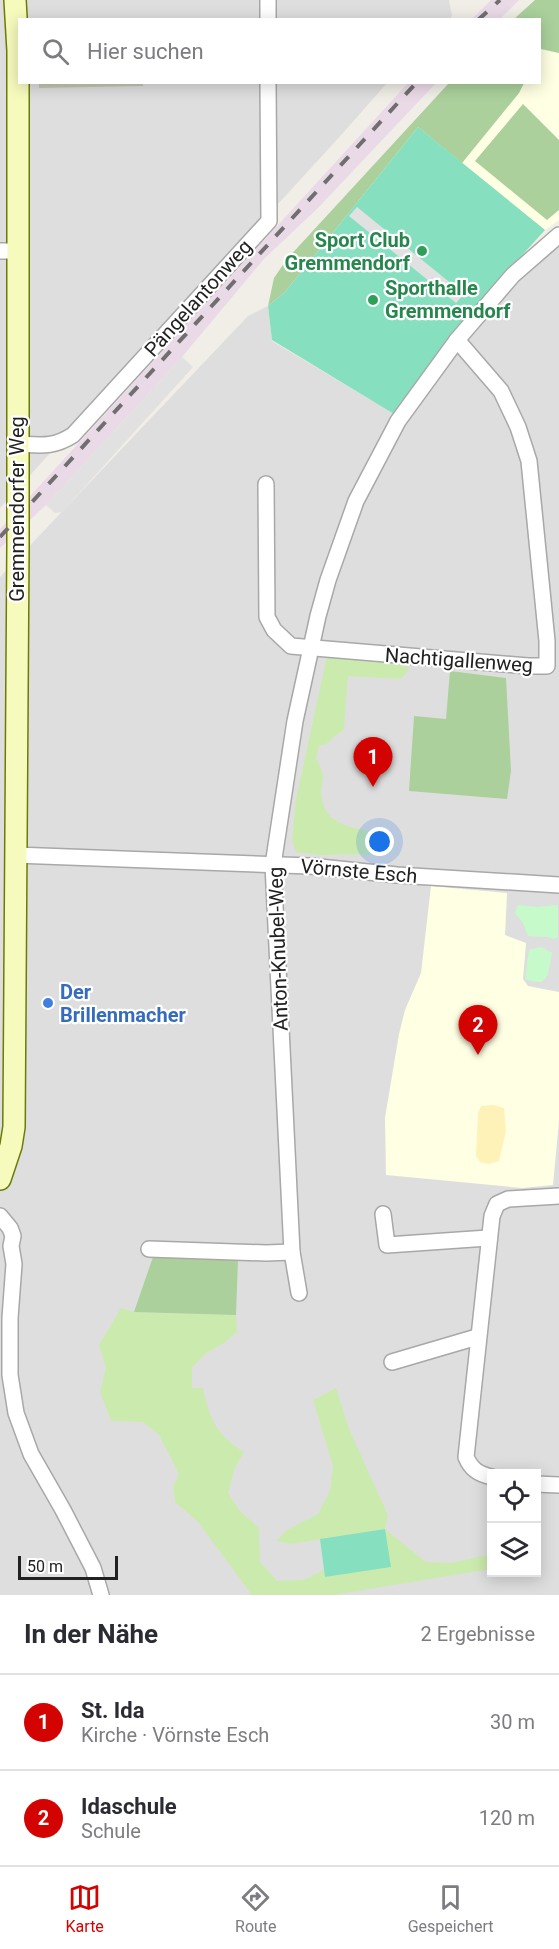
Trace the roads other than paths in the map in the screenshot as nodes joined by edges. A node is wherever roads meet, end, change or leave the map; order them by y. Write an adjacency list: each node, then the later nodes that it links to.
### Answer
1 (15, 0): 6 (street, Gremmendorfer Weg)
2 (26, 0): 4 (street)
3 (268, 0): 5 (street)
4 (23, 18)
5 (268, 18)
6 (18, 34)
7 (18, 66): 10 (street, Gremmendorfer Weg)
8 (268, 84): 12 (street, Pängelantonweg)
9 (559, 236): 11 (street, Anton-Knubel-Weg)
10 (9, 251): 12 (street, Gremmendorfer Weg)
11 (457, 340): 14 (street, Anton-Knubel-Weg); 14 (street, Nachtigallenweg)
12 (18, 444): 15 (street, Gremmendorfer Weg)
13 (266, 484): 14 (street)
14 (310, 649): 16 (street, Anton-Knubel-Weg)
15 (15, 855): 16 (street, Vörnste Esch); 18 (street, Gremmendorfer Weg)
16 (273, 865): 17 (street, Vörnste Esch); 25 (street, Anton-Knubel-Weg)
17 (559, 885)
18 (0, 1179)
19 (559, 1196): 22 (street)
20 (383, 1214): 22 (street)
21 (0, 1216): 23 (street)
22 (488, 1238): 27 (street)
23 (5, 1241): 32 (street)
24 (149, 1249): 25 (street)
25 (292, 1252): 26 (street, Anton-Knubel-Weg)
26 (299, 1293)
27 (477, 1337): 28 (street); 29 (street)
28 (392, 1362)
29 (487, 1476)
30 (541, 1484): 31 (street)
31 (559, 1485)
32 (101, 1595)

